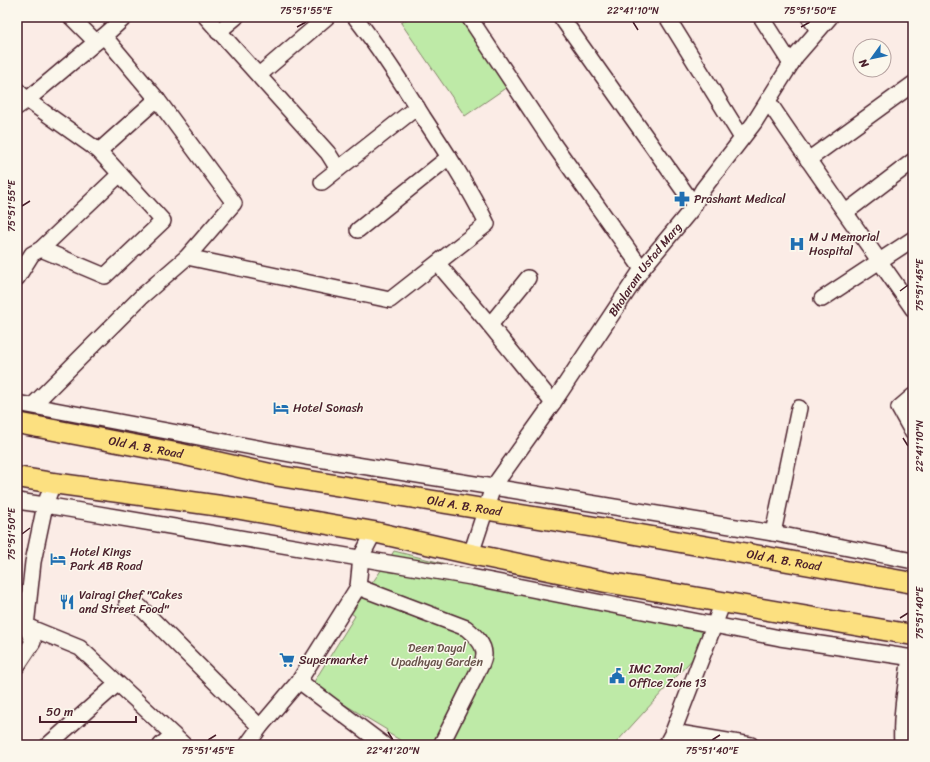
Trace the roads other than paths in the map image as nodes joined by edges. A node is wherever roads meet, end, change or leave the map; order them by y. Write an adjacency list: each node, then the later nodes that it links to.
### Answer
1 (71, 17): 15 (street)
2 (125, 17): 15 (street)
3 (206, 17): 14 (street)
4 (236, 17): 14 (street)
5 (327, 17): 17 (street)
6 (355, 17): 22 (street)
7 (469, 17): 39 (street)
8 (561, 17): 31 (street)
9 (667, 17): 23 (street)
10 (761, 17): 16 (street)
11 (809, 17): 13 (street)
12 (830, 17): 13 (street, Bholaram Ustad Marg)
13 (818, 30): 16 (street, Bholaram Ustad Marg)
14 (218, 32): 17 (street)
15 (100, 39): 19 (street); 20 (street)
16 (791, 64): 21 (street, Bholaram Ustad Marg)
17 (259, 75): 28 (street)
18 (913, 84): 26 (street)
19 (20, 99): 24 (street)
20 (157, 99): 24 (street); 36 (street)
21 (768, 101): 23 (street, Bholaram Ustad Marg); 26 (street)
22 (417, 107): 25 (street); 28 (street)
23 (742, 138): 31 (street, Bholaram Ustad Marg)
24 (99, 151): 29 (street)
25 (449, 158): 33 (street); 38 (street)
26 (808, 160): 32 (street)
27 (913, 161): 32 (street)
28 (338, 169): 30 (street)
29 (120, 174): 35 (street); 35 (street)
30 (322, 182)
31 (694, 205): 39 (street, Bholaram Ustad Marg)
32 (846, 212): 37 (street)
33 (358, 230)
34 (913, 239): 37 (street)
35 (41, 249): 40 (street)
36 (187, 257): 38 (street); 48 (street)
37 (880, 262): 42 (street); 43 (street)
38 (438, 264): 44 (street)
39 (642, 269): 47 (street, Bholaram Ustad Marg)
40 (17, 278)
41 (528, 278): 44 (street)
42 (822, 299)
43 (913, 309)
44 (490, 325): 47 (street)
45 (913, 396): 51 (street)
46 (17, 403): 48 (street)
47 (553, 403): 54 (street, Bholaram Ustad Marg)
48 (32, 405): 54 (street)
49 (799, 408): 59 (street)
50 (17, 423): 57 (main road, Old A. B. Road)
51 (913, 433)
52 (17, 477): 53 (main road)
53 (53, 483): 56 (street); 58 (main road)
54 (493, 487): 57 (street, Bholaram Ustad Marg); 59 (street)
55 (17, 501): 56 (street)
56 (45, 505): 61 (street); 67 (street)
57 (485, 510): 60 (street, Bholaram Ustad Marg); 63 (main road, Old A. B. Road)
58 (374, 532): 60 (main road); 61 (street)
59 (772, 533): 62 (street)
60 (471, 554): 65 (main road)
61 (361, 557): 64 (street); 68 (street)
62 (913, 561)
63 (913, 583)
64 (358, 588): 72 (street); 81 (street)
65 (723, 602): 68 (street); 69 (main road)
66 (127, 603): 74 (street)
67 (22, 625): 71 (street); 73 (street)
68 (715, 625): 70 (street); 75 (street)
69 (913, 635)
70 (912, 658): 84 (street)
71 (17, 666)
72 (299, 681): 74 (street); 80 (street)
73 (117, 684): 76 (street); 77 (street)
74 (260, 727): 79 (street)
75 (673, 732): 82 (street); 83 (street)
76 (178, 740): 78 (street)
77 (48, 745)
78 (161, 745)
79 (247, 745)
80 (384, 745)
81 (441, 745)
82 (666, 745)
83 (751, 745)
84 (902, 745)

